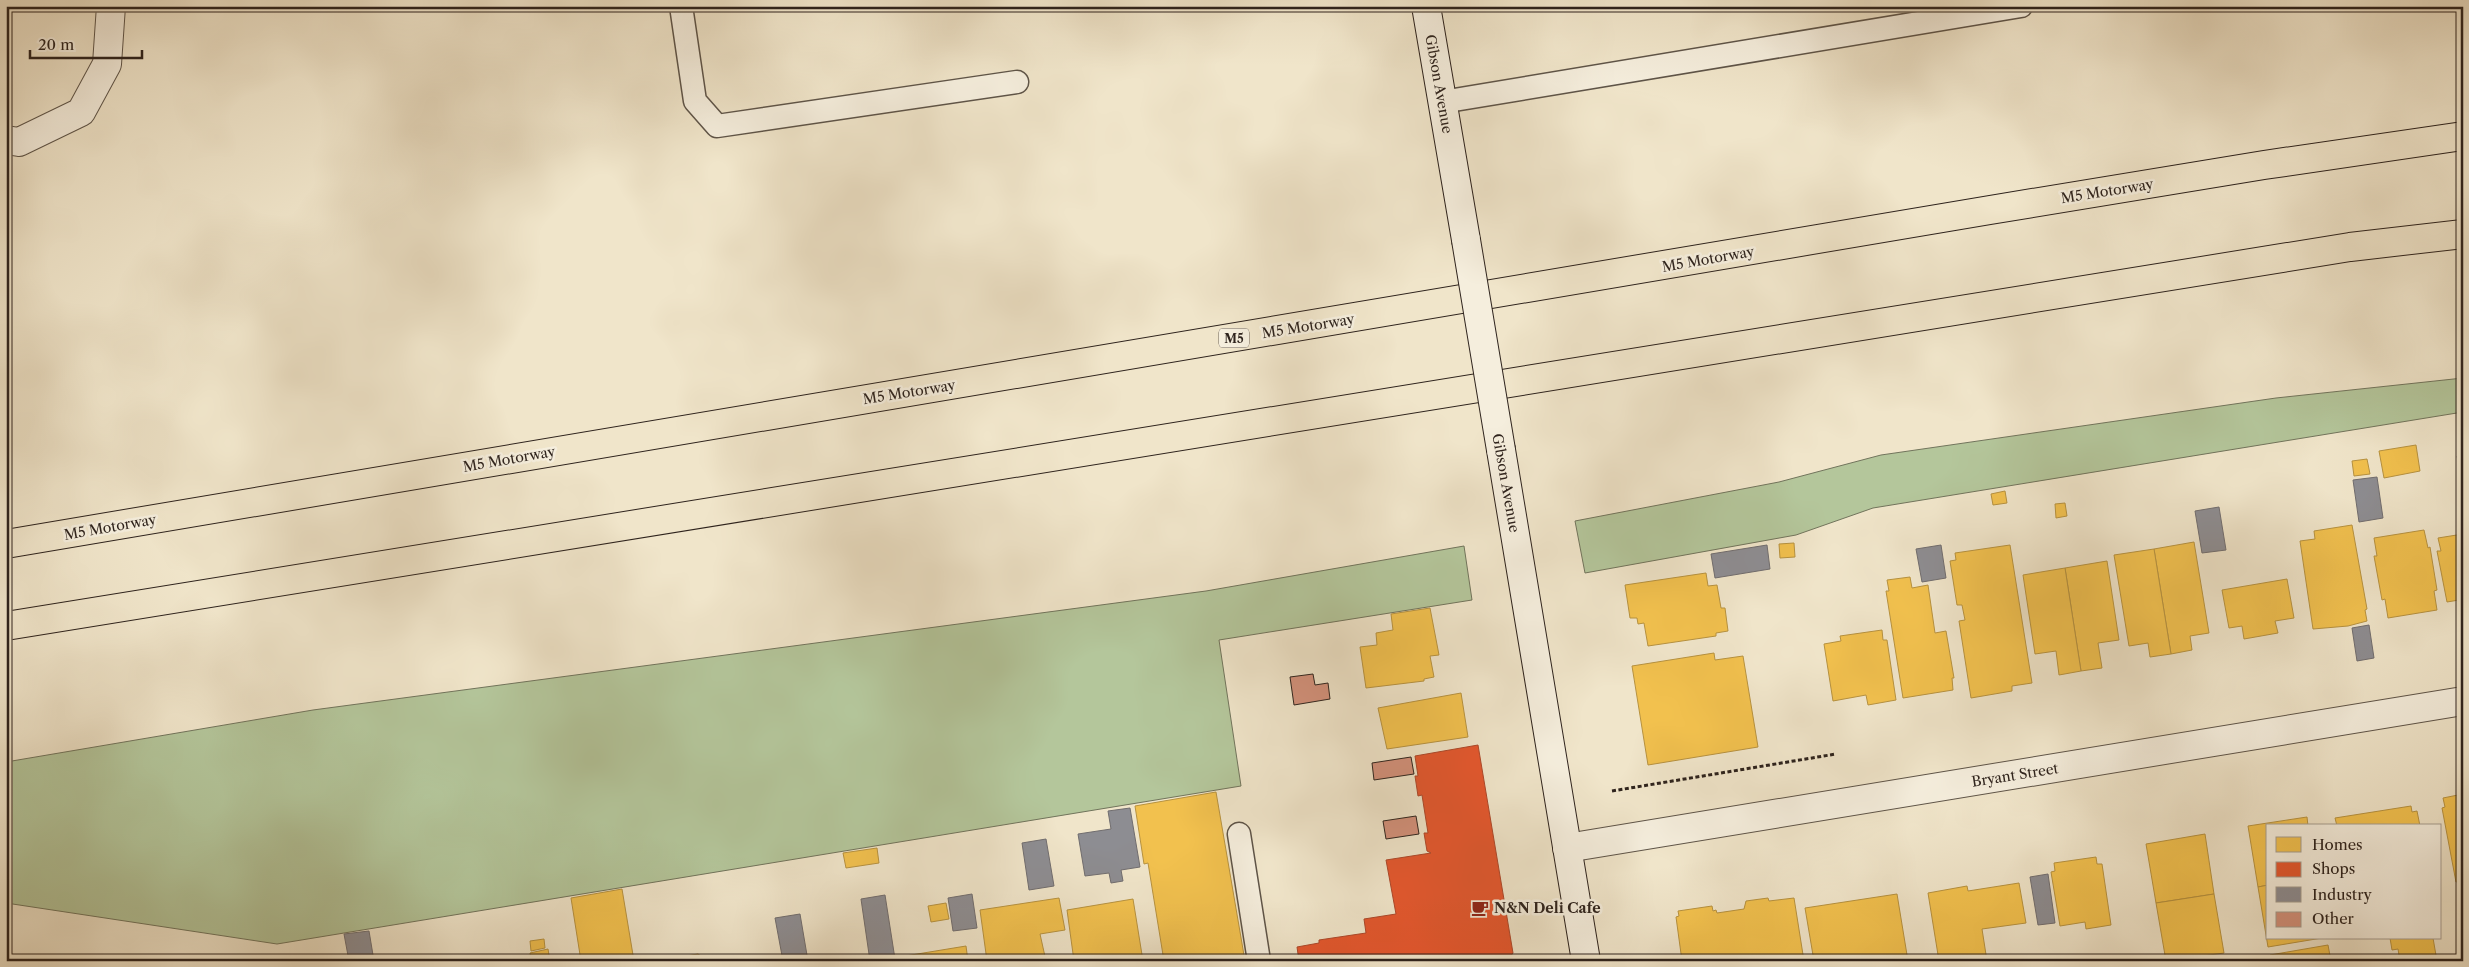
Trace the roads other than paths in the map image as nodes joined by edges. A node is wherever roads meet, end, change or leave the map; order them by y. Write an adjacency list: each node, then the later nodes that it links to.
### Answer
1 (111, 6): 8 (street)
2 (681, 6): 5 (lane)
3 (1426, 6): 6 (street, Gibson Avenue)
4 (2021, 6): 6 (lane)
5 (1017, 82)
6 (1442, 102): 14 (street, Gibson Avenue, bridge)
7 (2463, 136): 10 (highway, M5 Motorway / M5)
8 (6, 140)
9 (2463, 234): 11 (highway)
10 (6, 544)
11 (6, 626)
12 (2463, 701): 14 (street, Bryant Street)
13 (1239, 834): 15 (lane)
14 (1567, 848): 16 (street, Gibson Avenue)
15 (1260, 961)
16 (1586, 961)

